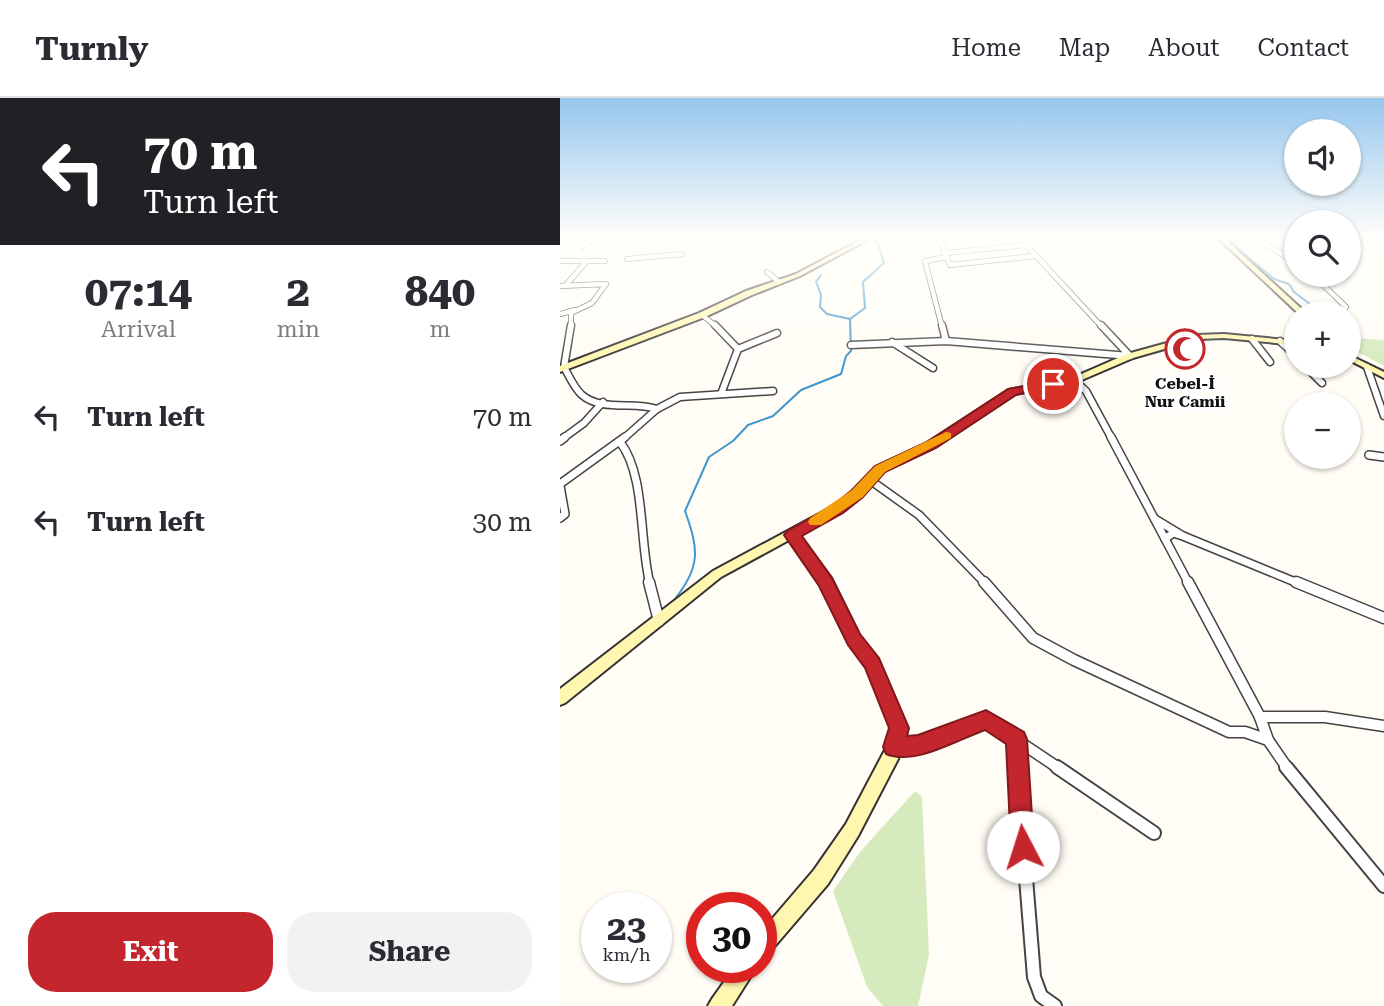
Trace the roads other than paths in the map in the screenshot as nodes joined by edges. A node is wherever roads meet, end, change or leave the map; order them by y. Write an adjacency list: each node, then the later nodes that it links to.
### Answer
1 (783, 280): 5 (street)
2 (930, 280): 15 (street)
3 (1061, 280): 22 (street)
4 (1269, 280): 8 (street)
5 (779, 282): 12 (street)
6 (562, 286): 10 (street)
7 (1325, 287): 9 (street)
8 (1291, 301)
9 (1340, 301)
10 (575, 310): 11 (street); 26 (street)
11 (560, 314)
12 (702, 315): 21 (street); 26 (street)
13 (777, 333): 21 (street)
14 (1252, 339): 16 (street); 22 (street); 23 (street)
15 (946, 341): 18 (street); 22 (street)
16 (1280, 341): 17 (street); 20 (street)
17 (1284, 341)
18 (892, 342): 19 (street); 27 (street)
19 (851, 345)
20 (1284, 345)
21 (738, 349): 33 (street)
22 (1130, 356): 30 (street)
23 (1270, 362)
24 (1361, 364): 25 (street)
25 (1367, 367): 28 (street); 36 (street)
26 (562, 368): 34 (street)
27 (933, 368)
28 (1384, 375)
29 (1317, 378): 31 (street)
30 (1074, 380): 41 (street); 44 (street)
31 (1322, 383)
32 (773, 391): 33 (street)
33 (721, 394): 35 (street)
34 (603, 402): 35 (street); 37 (street)
35 (657, 409): 38 (street)
36 (1384, 415)
37 (560, 441)
38 (620, 442): 42 (street); 49 (street)
39 (1368, 455): 40 (street)
40 (1384, 457)
41 (870, 480): 45 (street); 54 (street)
42 (560, 485): 43 (street)
43 (560, 517)
44 (1155, 519): 46 (street); 47 (street)
45 (792, 535): 49 (street); 55 (street)
46 (1183, 536): 47 (street); 48 (street)
47 (1166, 539): 51 (street)
48 (1384, 618)
49 (659, 621): 50 (street)
50 (560, 698)
51 (1260, 717): 52 (street); 54 (street)
52 (1384, 726)
53 (1016, 739): 55 (street); 56 (street); 61 (street)
54 (1268, 740): 57 (street)
55 (894, 747): 58 (street)
56 (1154, 833)
57 (1384, 886)
58 (777, 928)
59 (735, 983): 60 (street)
60 (719, 1006)
61 (1055, 1006)

